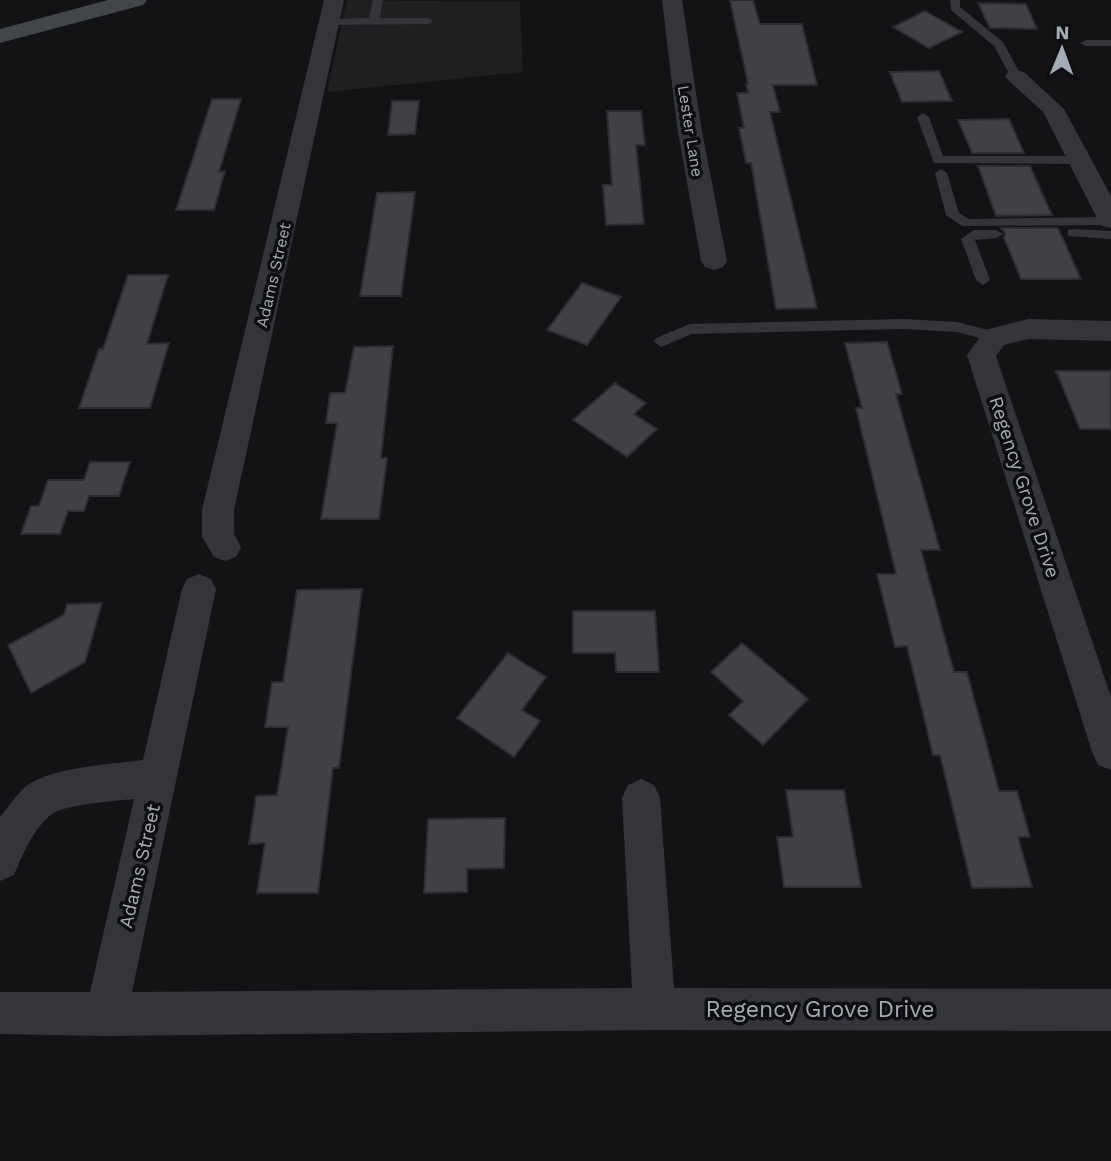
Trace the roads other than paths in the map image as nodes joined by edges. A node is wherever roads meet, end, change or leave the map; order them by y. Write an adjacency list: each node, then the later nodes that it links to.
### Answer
1 (135, 0): 8 (main road)
2 (378, 0): 7 (lane)
3 (672, 0): 17 (street, Lester Lane)
4 (955, 0): 11 (lane)
5 (332, 11): 7 (lane); 22 (street, Adams Street)
6 (428, 21): 7 (lane)
7 (374, 22)
8 (0, 36)
9 (1086, 43): 10 (lane)
10 (1111, 43)
11 (1016, 77): 13 (street)
12 (923, 117): 13 (lane)
13 (1080, 160): 15 (street)
14 (941, 173): 15 (lane)
15 (1111, 220)
16 (1111, 234): 18 (lane)
17 (714, 261)
18 (983, 280)
19 (1111, 331): 20 (street)
20 (995, 337): 21 (lane); 24 (street, Regency Grove Drive)
21 (661, 342)
22 (225, 547)
23 (199, 589): 25 (street, Adams Street)
24 (1111, 752)
25 (159, 777): 27 (street); 31 (street, Adams Street)
26 (641, 797): 28 (street)
27 (0, 861)
28 (654, 1009): 29 (street, Regency Grove Drive); 31 (street, Regency Grove Drive)
29 (1111, 1010)
30 (0, 1013): 31 (street)
31 (106, 1015)

